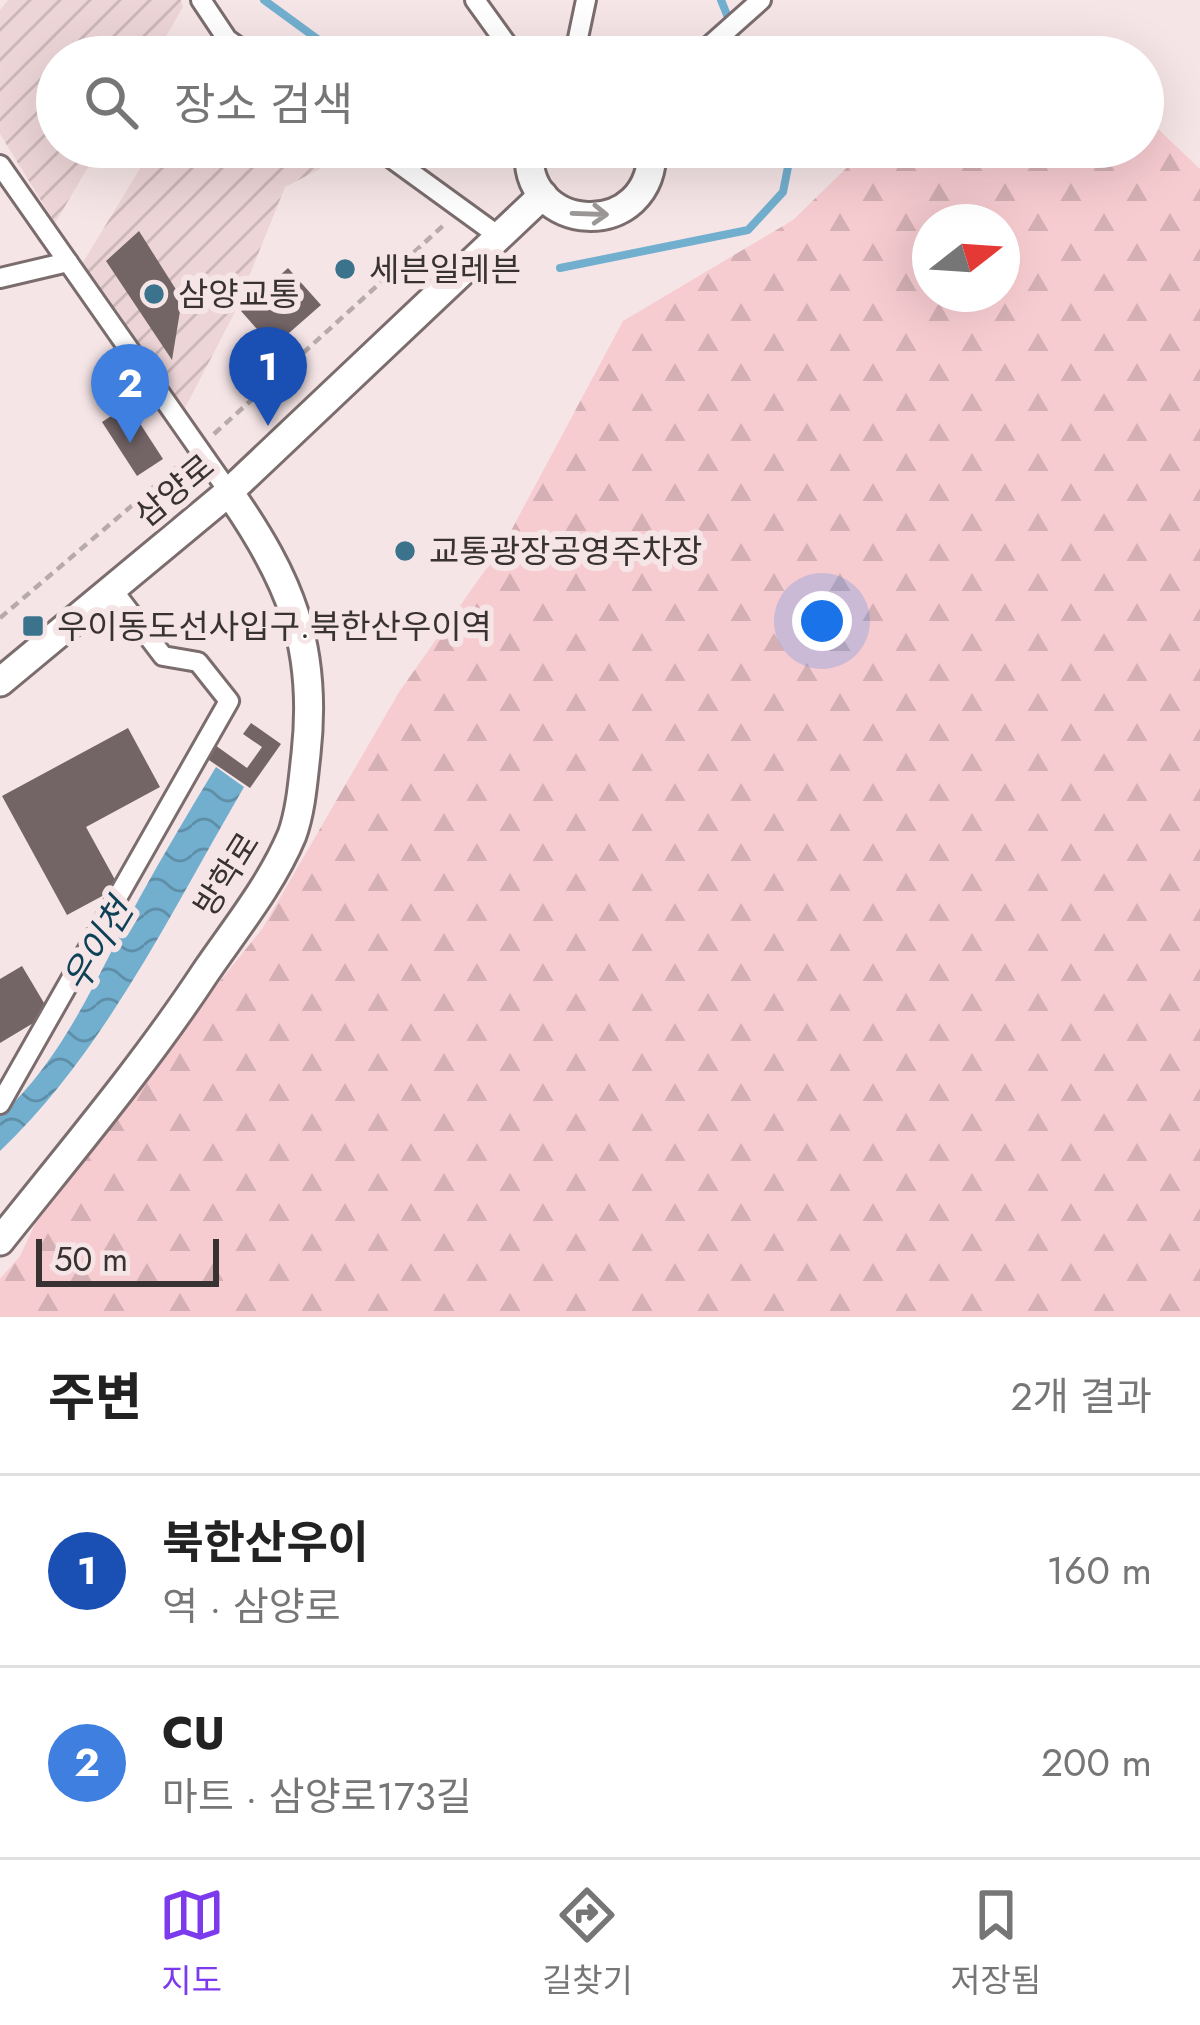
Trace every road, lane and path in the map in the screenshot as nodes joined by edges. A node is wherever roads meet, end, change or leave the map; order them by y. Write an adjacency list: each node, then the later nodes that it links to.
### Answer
1 (201, 0): 5 (street)
2 (475, 0): 6 (street)
3 (586, 0): 7 (street)
4 (760, 0): 8 (street)
5 (225, 36)
6 (501, 36)
7 (578, 36)
8 (720, 36)
9 (0, 165): 16 (street)
10 (405, 168): 14 (street)
11 (531, 168): 13 (main road)
12 (648, 168): 13 (main road, one-way to 12)
13 (543, 195): 15 (main road, 삼양로)
14 (462, 209): 15 (street); 18 (path)
15 (500, 237): 19 (main road, 삼양로)
16 (68, 262): 17 (street); 18 (street)
17 (0, 278)
18 (198, 447): 19 (street); 21 (path)
19 (229, 492): 20 (main road, 삼양로); 24 (main road, 방학로)
20 (112, 590): 22 (main road, 삼양로); 23 (street)
21 (0, 617)
22 (0, 682)
23 (0, 1104)
24 (0, 1240)

